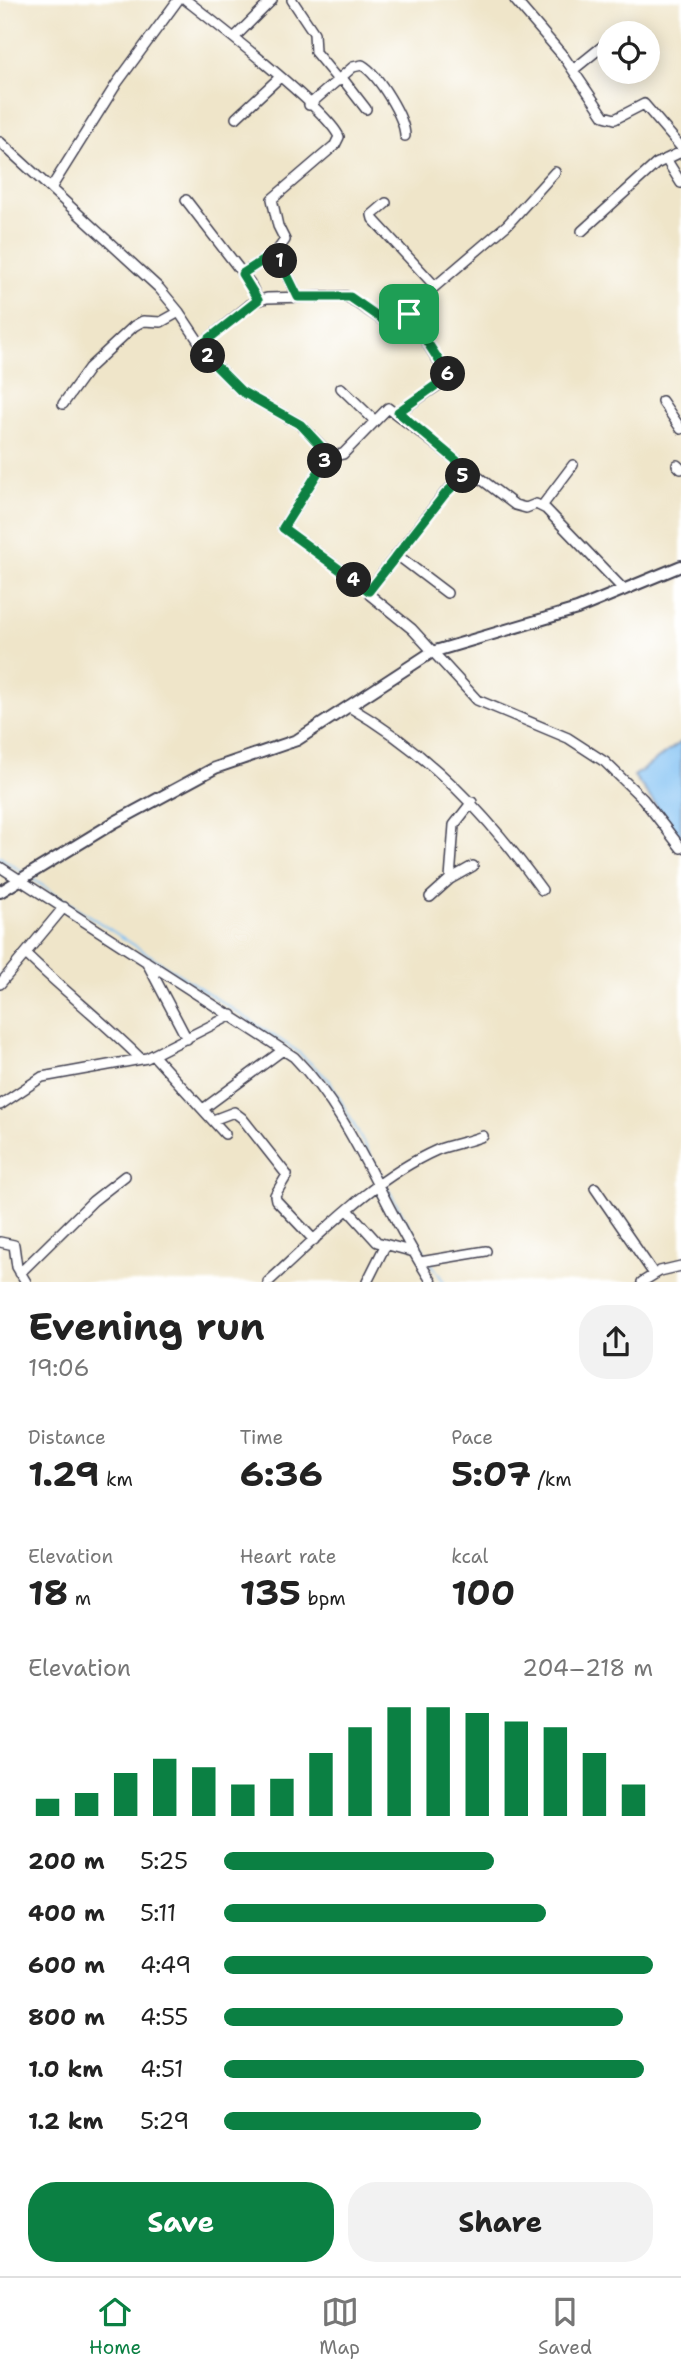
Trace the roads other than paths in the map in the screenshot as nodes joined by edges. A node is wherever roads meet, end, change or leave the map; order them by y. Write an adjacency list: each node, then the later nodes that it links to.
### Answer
1 (178, 0): 21 (street)
2 (186, 0): 6 (street)
3 (272, 0): 6 (street)
4 (292, 0): 10 (street)
5 (515, 0): 8 (street)
6 (234, 38): 9 (street)
7 (597, 51): 8 (street)
8 (573, 70): 16 (street)
9 (279, 78): 11 (street); 13 (street)
10 (340, 79): 11 (street); 12 (street); 14 (street)
11 (309, 105): 25 (street)
12 (366, 109)
13 (236, 118)
14 (405, 136)
15 (0, 142): 21 (street)
16 (681, 146)
17 (681, 152): 18 (street)
18 (666, 159): 20 (street); 24 (street)
19 (555, 172): 27 (street)
20 (681, 183)
21 (51, 188): 30 (street)
22 (186, 200): 26 (street)
23 (386, 203): 27 (street)
24 (582, 231)
25 (276, 252): 26 (street); 28 (street)
26 (242, 274): 29 (street)
27 (434, 285): 31 (street)
28 (298, 297): 29 (street); 31 (street)
29 (258, 300): 32 (street)
30 (179, 312): 32 (street); 35 (street)
31 (409, 314): 36 (street)
32 (201, 345): 39 (street)
33 (341, 388): 37 (street)
34 (662, 401): 38 (street)
35 (63, 404)
36 (398, 412): 37 (street); 41 (street)
37 (374, 421): 39 (street)
38 (681, 429)
39 (329, 455): 46 (street)
40 (573, 465): 42 (street)
41 (469, 471): 42 (street); 43 (street)
42 (542, 506): 45 (street)
43 (397, 555): 46 (street); 47 (street)
44 (681, 566): 45 (main road)
45 (624, 590): 48 (main road)
46 (369, 591): 48 (street)
47 (447, 593)
48 (432, 652): 49 (main road); 51 (street)
49 (348, 706): 50 (street); 55 (main road)
50 (472, 802): 54 (street); 56 (street)
51 (681, 848)
52 (472, 866): 54 (street)
53 (0, 867): 55 (street)
54 (450, 879): 58 (street)
55 (20, 881): 57 (main road); 59 (street)
56 (542, 890)
57 (0, 892)
58 (430, 897)
59 (64, 907): 60 (street); 61 (street)
60 (27, 955): 62 (street); 67 (street)
61 (145, 960): 63 (street); 64 (street)
62 (0, 984)
63 (232, 1014): 64 (street); 65 (street)
64 (187, 1038): 66 (street)
65 (283, 1050): 69 (street); 74 (street)
66 (153, 1055): 67 (street); 69 (street)
67 (141, 1059): 68 (street)
68 (0, 1105)
69 (203, 1109): 70 (street)
70 (213, 1120): 71 (street); 77 (street)
71 (225, 1135)
72 (483, 1136): 74 (street)
73 (125, 1176): 84 (street)
74 (381, 1184): 76 (street); 81 (street)
75 (595, 1188): 85 (street)
76 (348, 1210): 77 (street); 79 (street)
77 (314, 1240): 87 (street)
78 (0, 1242): 84 (street)
79 (385, 1246): 81 (street); 88 (street)
80 (486, 1251): 82 (street)
81 (414, 1252): 82 (street)
82 (425, 1261): 89 (street)
83 (681, 1266): 85 (street)
84 (20, 1273): 86 (street)
85 (654, 1274): 90 (street)
86 (26, 1282)
87 (268, 1282)
88 (367, 1282)
89 (432, 1282)
90 (642, 1282)

